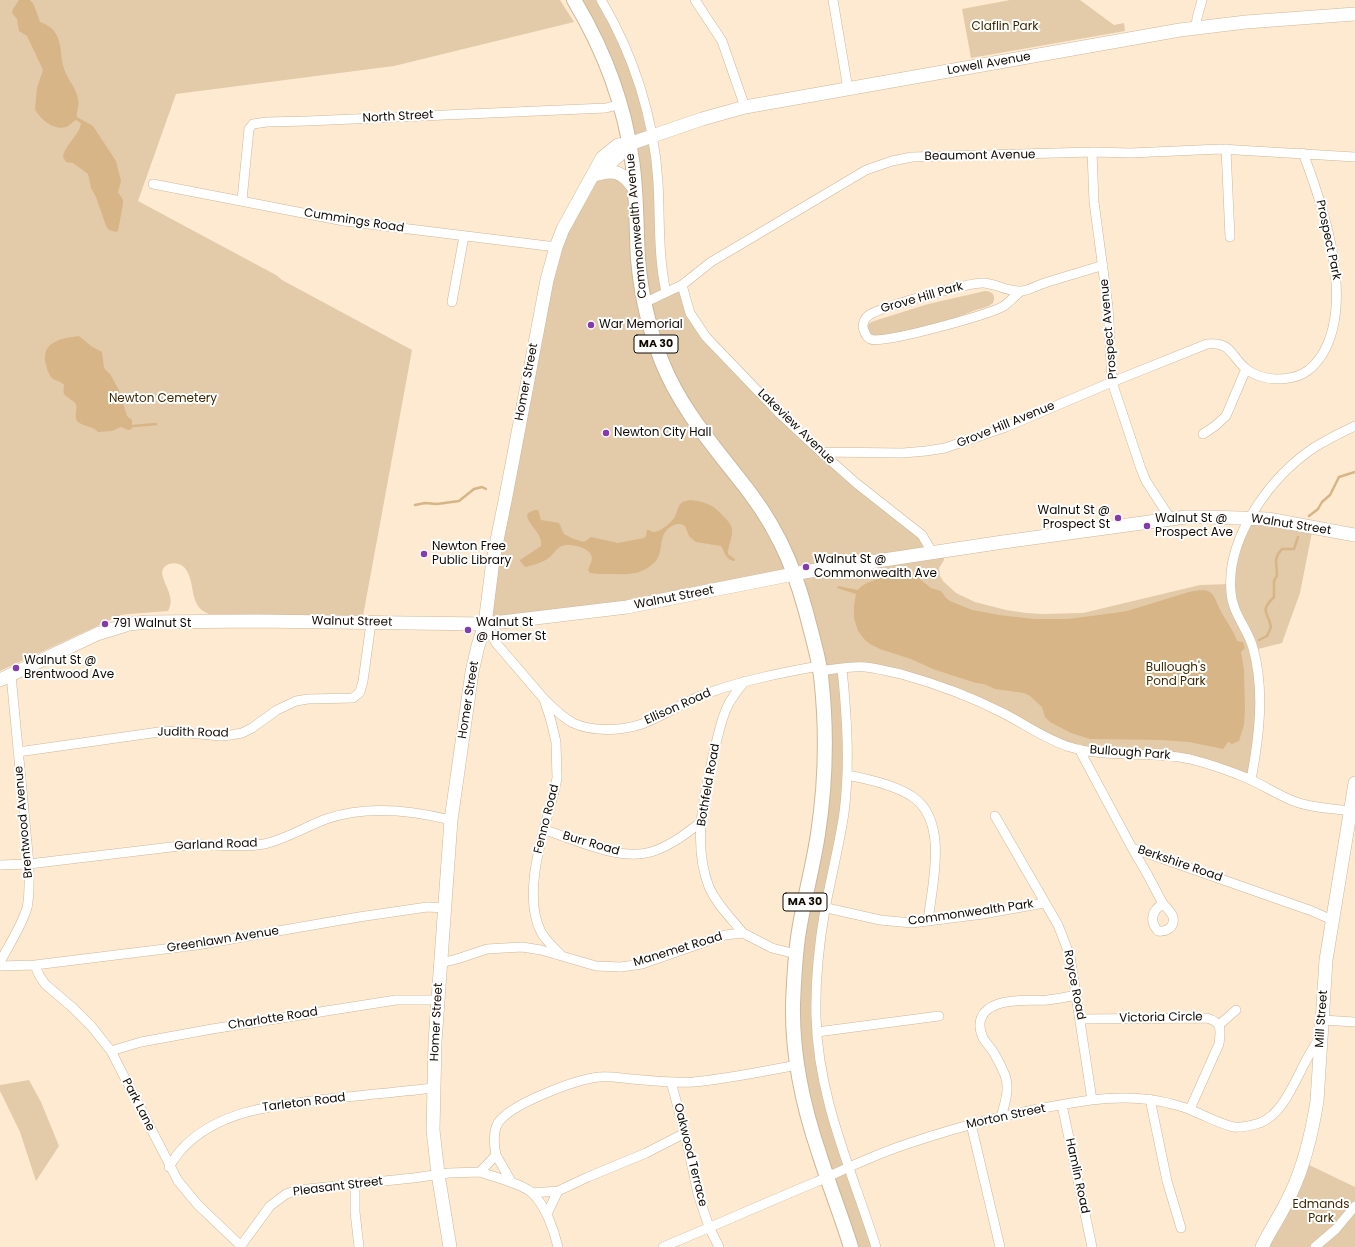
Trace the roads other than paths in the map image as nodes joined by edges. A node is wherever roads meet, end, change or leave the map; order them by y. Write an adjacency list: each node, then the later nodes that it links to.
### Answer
1 (574, 0): 9 (main road, Commonwealth Avenue / MA 30)
2 (601, 0): 11 (street, Commonwealth Avenue)
3 (695, 0): 10 (street)
4 (833, 0): 8 (street)
5 (1202, 0): 7 (street)
6 (1355, 14): 7 (street, Lowell Avenue)
7 (1196, 28): 8 (street, Lowell Avenue)
8 (848, 88): 10 (street, Lowell Avenue)
9 (621, 104): 12 (main road, Commonwealth Avenue / MA 30); 20 (street, North Street)
10 (744, 107): 11 (street, Lowell Avenue)
11 (652, 136): 12 (street, Lowell Avenue); 26 (street, Commonwealth Avenue)
12 (629, 144): 17 (street); 19 (main road, Commonwealth Avenue / MA 30)
13 (1226, 149): 14 (street, Beaumont Avenue); 15 (street, Beaumont Avenue); 22 (street)
14 (1092, 152): 24 (street, Prospect Avenue); 25 (street, Beaumont Avenue)
15 (1303, 153): 16 (street, Beaumont Avenue); 31 (street, Prospect Park)
16 (1355, 157)
17 (594, 173): 19 (street); 23 (street, Homer Street)
18 (153, 184): 20 (street, Cummings Road)
19 (635, 190): 29 (main road, Commonwealth Avenue / MA 30)
20 (242, 200): 21 (street, Cummings Road)
21 (464, 236): 23 (street, Cummings Road); 28 (street)
22 (1230, 237)
23 (556, 247): 42 (street, Homer Street)
24 (1103, 266): 27 (street, Grove Hill Park); 32 (street, Prospect Avenue)
25 (682, 285): 26 (street, Beaumont Avenue); 35 (street, Lakeview Avenue)
26 (666, 292): 29 (street, Beaumont Avenue)
27 (1020, 292): 27 (street, Grove Hill Park)
28 (452, 302)
29 (644, 303): 40 (main road, Commonwealth Avenue / MA 30)
30 (1182, 353): 31 (street, Prospect Park); 32 (street, Grove Hill Avenue)
31 (1246, 369): 34 (street)
32 (1112, 382): 35 (street, Grove Hill Avenue); 36 (street, Prospect Avenue)
33 (1355, 426): 37 (street)
34 (1203, 434)
35 (820, 452): 39 (street, Lakeview Avenue)
36 (1170, 518): 37 (street, Walnut Street); 39 (street, Walnut Street)
37 (1250, 518): 38 (street, Walnut Street); 51 (street)
38 (1355, 535)
39 (932, 552): 40 (street, Walnut Street)
40 (795, 574): 42 (street, Walnut Street); 43 (main road, Commonwealth Avenue / MA 30)
41 (371, 623): 42 (street, Walnut Street); 45 (street, Walnut Street); 49 (street, Judith Road)
42 (484, 624): 47 (street, Fenno Road); 55 (street, Homer Street)
43 (820, 668): 44 (street, Bullough Park); 46 (street, Ellison Road); 61 (main road, Commonwealth Avenue / MA 30)
44 (842, 669): 48 (street, Bullough Park); 50 (street)
45 (5, 678): 49 (street, Brentwood Avenue)
46 (746, 680): 47 (street, Ellison Road); 56 (street, Bothfeld Road)
47 (544, 699): 57 (street, Fenno Road)
48 (1079, 749): 51 (street, Bullough Park); 58 (street, Berkshire Road)
49 (18, 752): 59 (street, Brentwood Avenue)
50 (847, 774): 65 (street); 67 (street)
51 (1251, 780): 53 (street, Bullough Park)
52 (1355, 783): 53 (street, Mill Street)
53 (1353, 812): 66 (street, Mill Street)
54 (995, 816): 62 (street, Royce Road)
55 (451, 820): 59 (street, Garland Road); 64 (street, Homer Street)
56 (701, 822): 57 (street, Burr Road); 68 (street, Bothfeld Road)
57 (545, 830): 70 (street, Fenno Road)
58 (1132, 848): 63 (street); 66 (street, Berkshire Road)
59 (29, 864): 60 (street, Garland Road); 71 (street, Brentwood Avenue)
60 (0, 865)
61 (805, 903): 65 (street, Commonwealth Park); 69 (main road, Commonwealth Avenue / MA 30)
62 (1044, 903): 67 (street, Commonwealth Park); 75 (street, Royce Road)
63 (1164, 904)
64 (445, 908): 72 (street, Homer Street); 73 (street, Greenlawn Avenue)
65 (826, 908): 67 (street, Commonwealth Park); 83 (street)
66 (1332, 920): 80 (street, Mill Street)
67 (928, 921)
68 (742, 933): 69 (street); 70 (street, Manemet Road)
69 (796, 954): 86 (main road, Commonwealth Avenue / MA 30)
70 (561, 955): 72 (street, Manemet Road)
71 (0, 962)
72 (441, 962): 76 (street, Homer Street)
73 (35, 965): 74 (street, Greenlawn Avenue); 85 (street, Park Lane)
74 (0, 966)
75 (1077, 995): 79 (street, Royce Road); 93 (street)
76 (438, 1000): 85 (street, Charlotte Road); 88 (street, Homer Street)
77 (1236, 1010): 82 (street)
78 (939, 1016): 83 (street)
79 (1081, 1019): 82 (street, Victoria Circle); 90 (street, Royce Road)
80 (1323, 1020): 81 (street); 84 (street, Mill Street)
81 (1355, 1022)
82 (1219, 1025): 92 (street, Victoria Circle)
83 (818, 1032): 98 (street)
84 (1321, 1037): 92 (street, Morton Street); 120 (street, Mill Street)
85 (111, 1051): 97 (street, Park Lane)
86 (798, 1065): 87 (street); 101 (main road, Commonwealth Avenue / MA 30)
87 (670, 1082): 95 (street, Oakwood Terrace); 96 (street)
88 (434, 1088): 97 (street, Tarleton Road); 100 (street, Homer Street)
89 (1150, 1099): 90 (street, Morton Street); 92 (street, Morton Street); 109 (street)
90 (1092, 1100): 91 (street, Morton Street)
91 (1062, 1105): 93 (street, Morton Street); 119 (street, Hamlin Road)
92 (1190, 1109)
93 (1001, 1117): 94 (street, Morton Street)
94 (971, 1124): 98 (street, Morton Street); 118 (street)
95 (685, 1133): 104 (street); 108 (street, Oakwood Terrace)
96 (496, 1155): 99 (street); 103 (street)
97 (169, 1167): 110 (street, Park Lane)
98 (848, 1167): 101 (street, Morton Street); 117 (street)
99 (480, 1172): 100 (street, Pleasant Street); 103 (street)
100 (438, 1174): 102 (street, Pleasant Street); 112 (street, Homer Street)
101 (827, 1177): 108 (street, Morton Street); 116 (main road, Commonwealth Avenue / MA 30)
102 (355, 1183): 110 (street, Pleasant Street); 111 (street)
103 (512, 1184): 105 (street)
104 (558, 1191): 105 (street); 107 (street)
105 (532, 1193): 107 (street)
106 (1355, 1206): 121 (street)
107 (547, 1214): 113 (street)
108 (709, 1227): 114 (street, Morton Street); 115 (street, Oakwood Terrace)
109 (1181, 1228)
110 (240, 1246)
111 (359, 1247)
112 (450, 1247)
113 (558, 1247)
114 (662, 1247)
115 (718, 1247)
116 (851, 1247)
117 (876, 1247)
118 (1000, 1247)
119 (1092, 1247)
120 (1262, 1247)
121 (1315, 1247)

